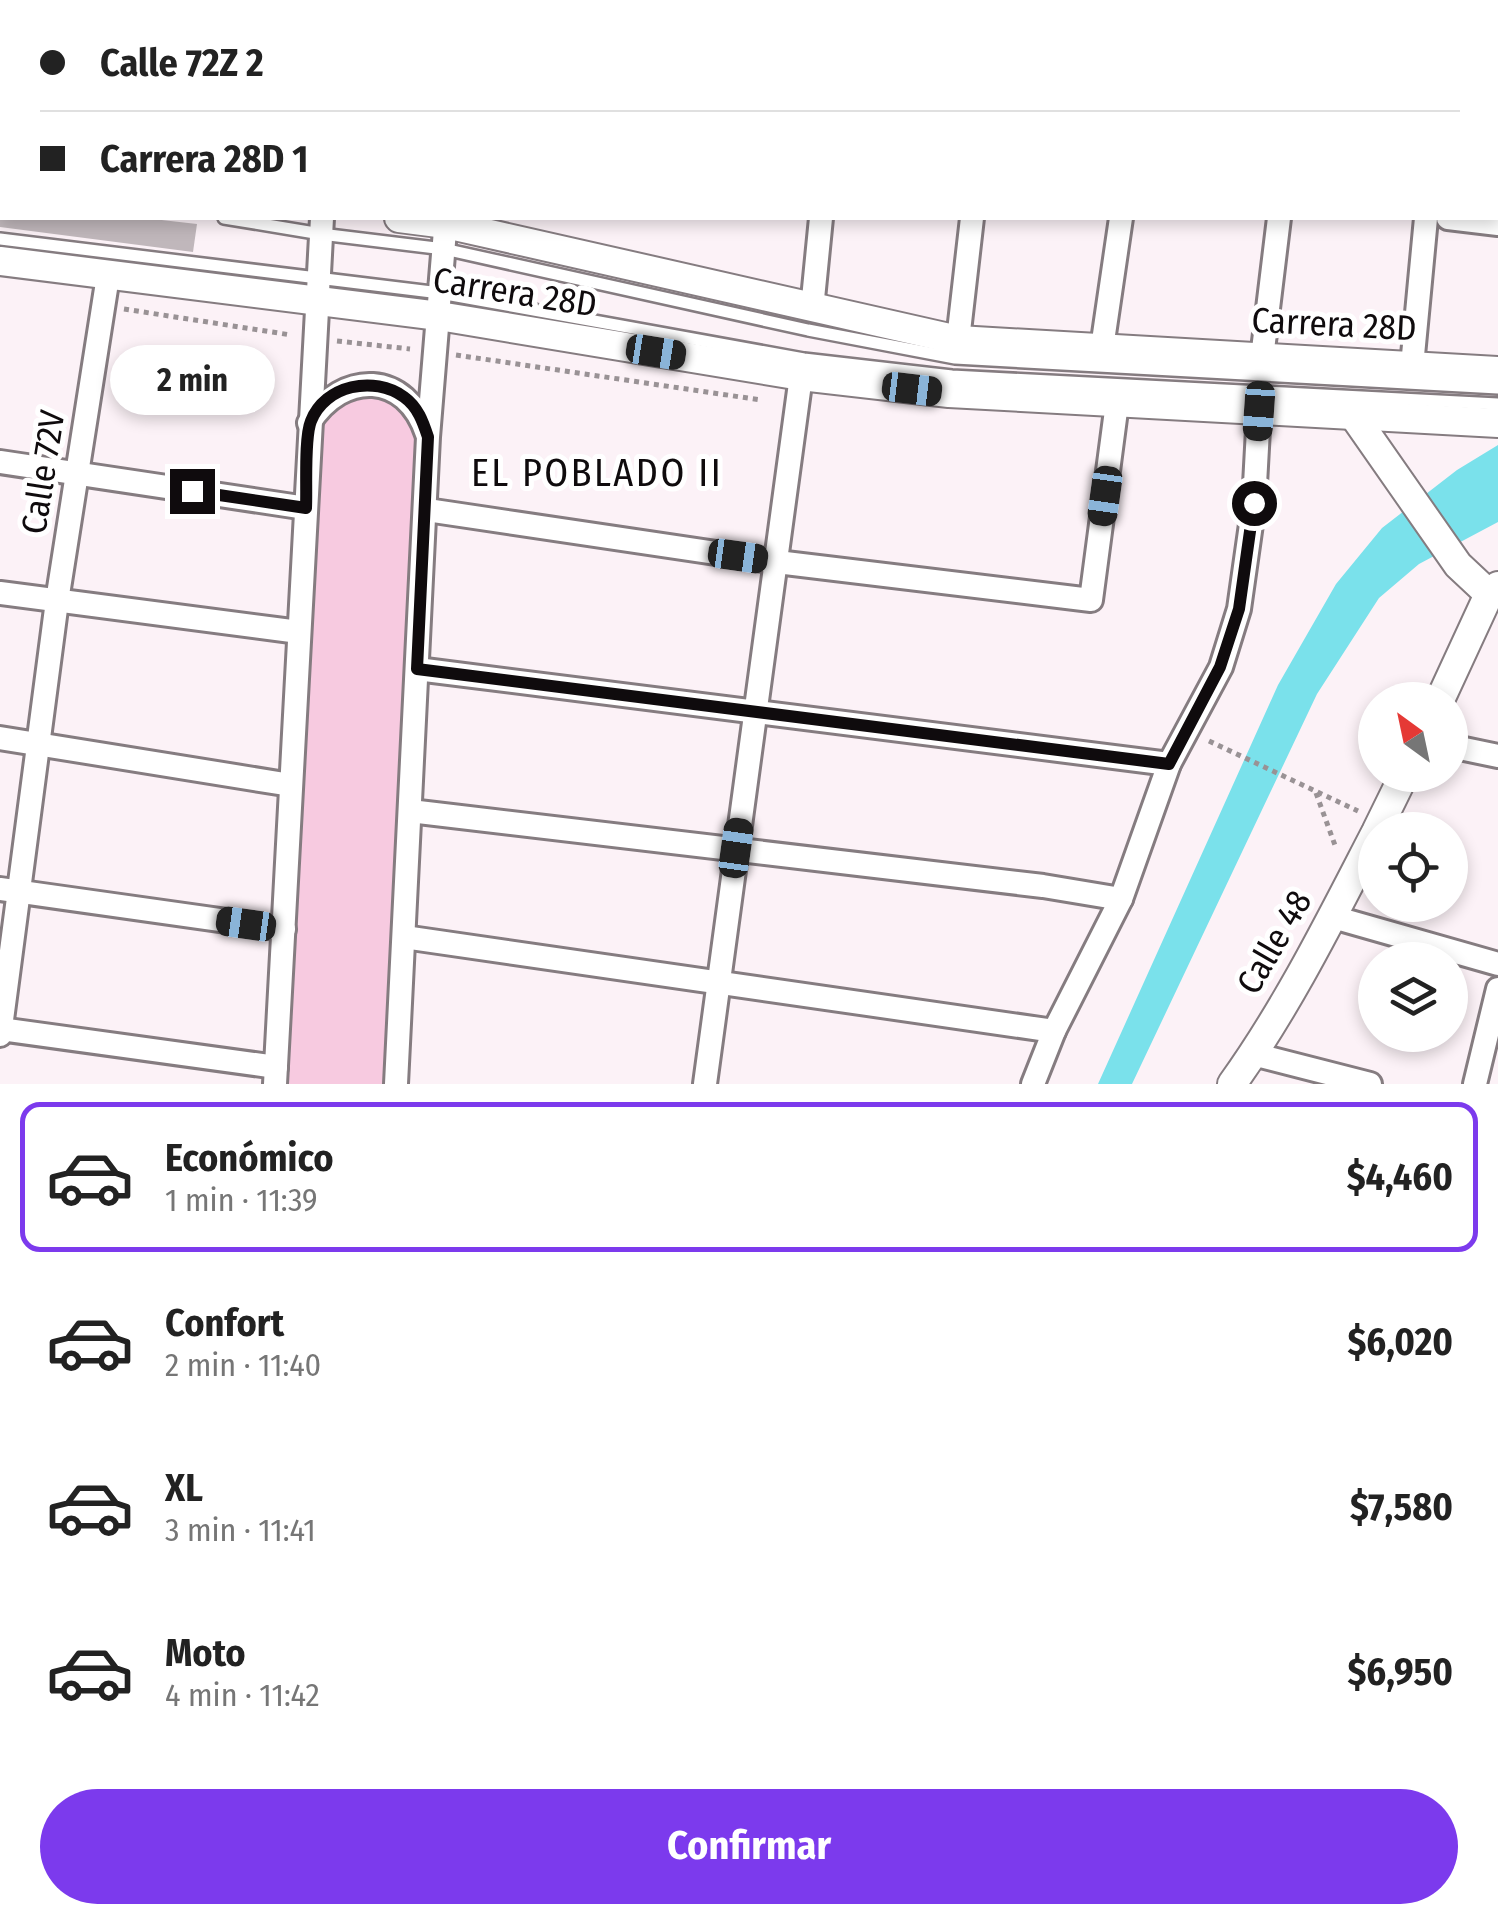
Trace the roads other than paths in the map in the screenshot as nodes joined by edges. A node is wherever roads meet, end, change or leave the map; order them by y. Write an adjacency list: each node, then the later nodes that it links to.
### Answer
1 (248, 220): 10 (lane)
2 (407, 220): 11 (street, Carrera 28D)
3 (821, 220): 17 (street)
4 (972, 220): 18 (street)
5 (1121, 220): 19 (street)
6 (1279, 220): 20 (street)
7 (1426, 220): 21 (street)
8 (1465, 220): 9 (street)
9 (1498, 224)
10 (322, 226): 11 (lane); 15 (street)
11 (445, 230): 16 (street); 17 (street, Carrera 28D); 23 (lane)
12 (0, 239): 15 (lane)
13 (0, 260): 14 (street, Carrera 28D)
14 (108, 276): 15 (street, Carrera 28D); 32 (street, Calle 72V)
15 (318, 291): 16 (street, Carrera 28D); 28 (street)
16 (440, 305): 22 (street, Carrera 28D); 25 (lane); 30 (street)
17 (812, 309): 18 (street, Carrera 28D)
18 (958, 340): 19 (street, Carrera 28D)
19 (1102, 348): 20 (street, Carrera 28D)
20 (1262, 358): 21 (street, Carrera 28D)
21 (1412, 366): 23 (street, Carrera 28D)
22 (800, 376): 24 (street, Carrera 28D); 35 (street)
23 (1496, 382)
24 (1117, 403): 26 (street, Carrera 28D); 35 (street)
25 (1498, 404)
26 (1259, 411): 27 (street, Carrera 28D); 47 (street)
27 (1354, 416): 29 (street, Carrera 28D); 36 (street)
28 (310, 423): 30 (street); 33 (street)
29 (1498, 423)
30 (428, 437): 34 (street)
31 (0, 462): 32 (street)
32 (78, 474): 33 (street); 38 (street, Calle 72V)
33 (306, 508): 39 (street)
34 (426, 510): 35 (street); 40 (street)
35 (777, 562): 42 (street)
36 (1494, 590): 41 (street)
37 (0, 593): 38 (street)
38 (57, 602): 39 (street); 44 (street, Calle 72V)
39 (299, 632): 48 (street)
40 (417, 669): 42 (street); 49 (street)
41 (1449, 682)
42 (754, 712): 47 (street); 50 (street)
43 (0, 738): 44 (street)
44 (38, 744): 48 (street); 52 (street, Calle 72V)
45 (1468, 750): 46 (street)
46 (1498, 756)
47 (1169, 764): 53 (street)
48 (291, 785): 55 (street)
49 (410, 810): 50 (street); 56 (street)
50 (736, 848): 53 (street); 58 (street)
51 (1358, 867): 54 (street, Calle 48)
52 (10, 890): 55 (street); 60 (street, Calle 72V)
53 (1121, 899): 61 (street)
54 (1333, 918): 57 (street); 62 (street, Calle 48)
55 (284, 929): 63 (street)
56 (404, 938): 58 (street); 64 (street)
57 (1498, 964)
58 (717, 984): 61 (street); 65 (street)
59 (1498, 989): 69 (street)
60 (0, 1031): 63 (street)
61 (1054, 1031): 66 (street)
62 (1254, 1054): 67 (street, Calle 48); 68 (street)
63 (275, 1076)
64 (396, 1084)
65 (704, 1084)
66 (1033, 1084)
67 (1232, 1084)
68 (1370, 1084)
69 (1475, 1084)

